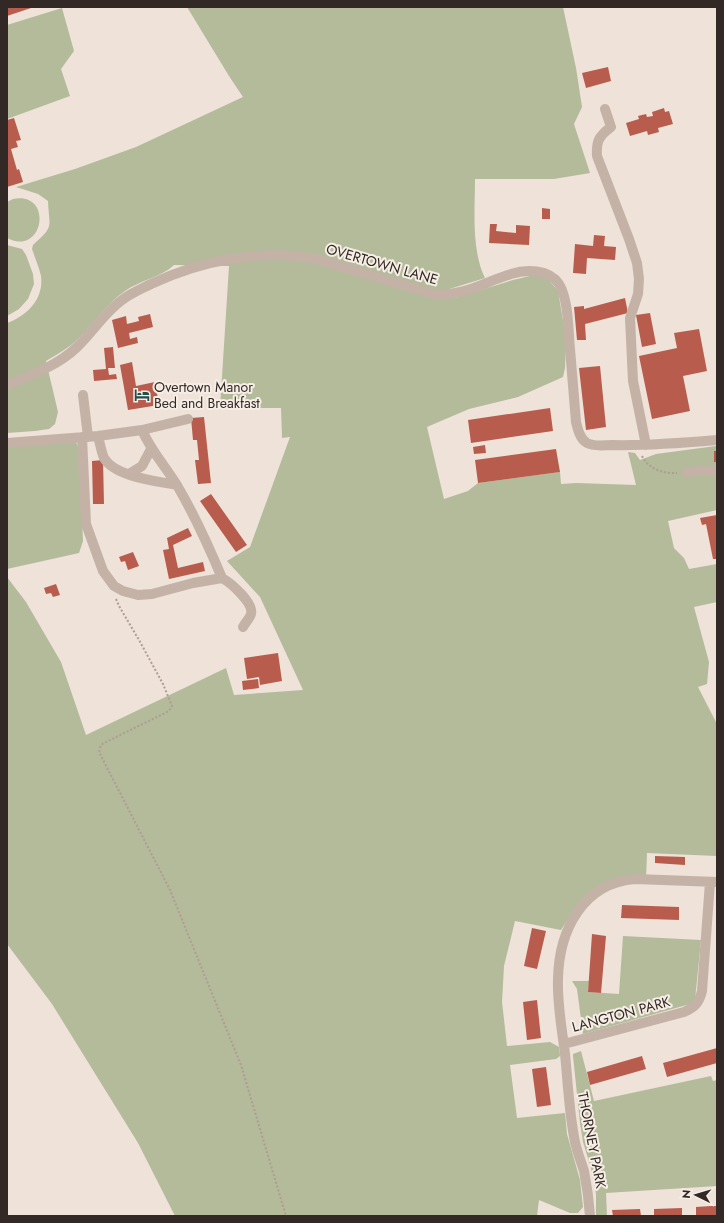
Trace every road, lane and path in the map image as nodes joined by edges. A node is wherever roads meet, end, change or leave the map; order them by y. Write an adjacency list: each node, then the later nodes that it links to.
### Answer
1 (605, 110): 9 (street)
2 (7, 385): 9 (street, OVERTOWN LANE)
3 (83, 395): 6 (street)
4 (188, 419): 5 (street)
5 (142, 430): 6 (street); 10 (street)
6 (89, 437): 8 (street); 13 (street); 16 (street)
7 (717, 440): 9 (street, OVERTOWN LANE)
8 (7, 442)
9 (642, 445): 12 (path)
10 (151, 449): 13 (street); 14 (street)
11 (717, 470): 12 (street)
12 (686, 472)
13 (129, 474): 14 (street)
14 (177, 485): 15 (street)
15 (222, 578): 16 (street); 17 (street)
16 (116, 587): 20 (path)
17 (242, 627)
18 (714, 882): 19 (street, LANGTON PARK); 19 (street, LANGTON PARK)
19 (564, 1044): 21 (street, THORNEY PARK)
20 (286, 1216)
21 (590, 1216)

